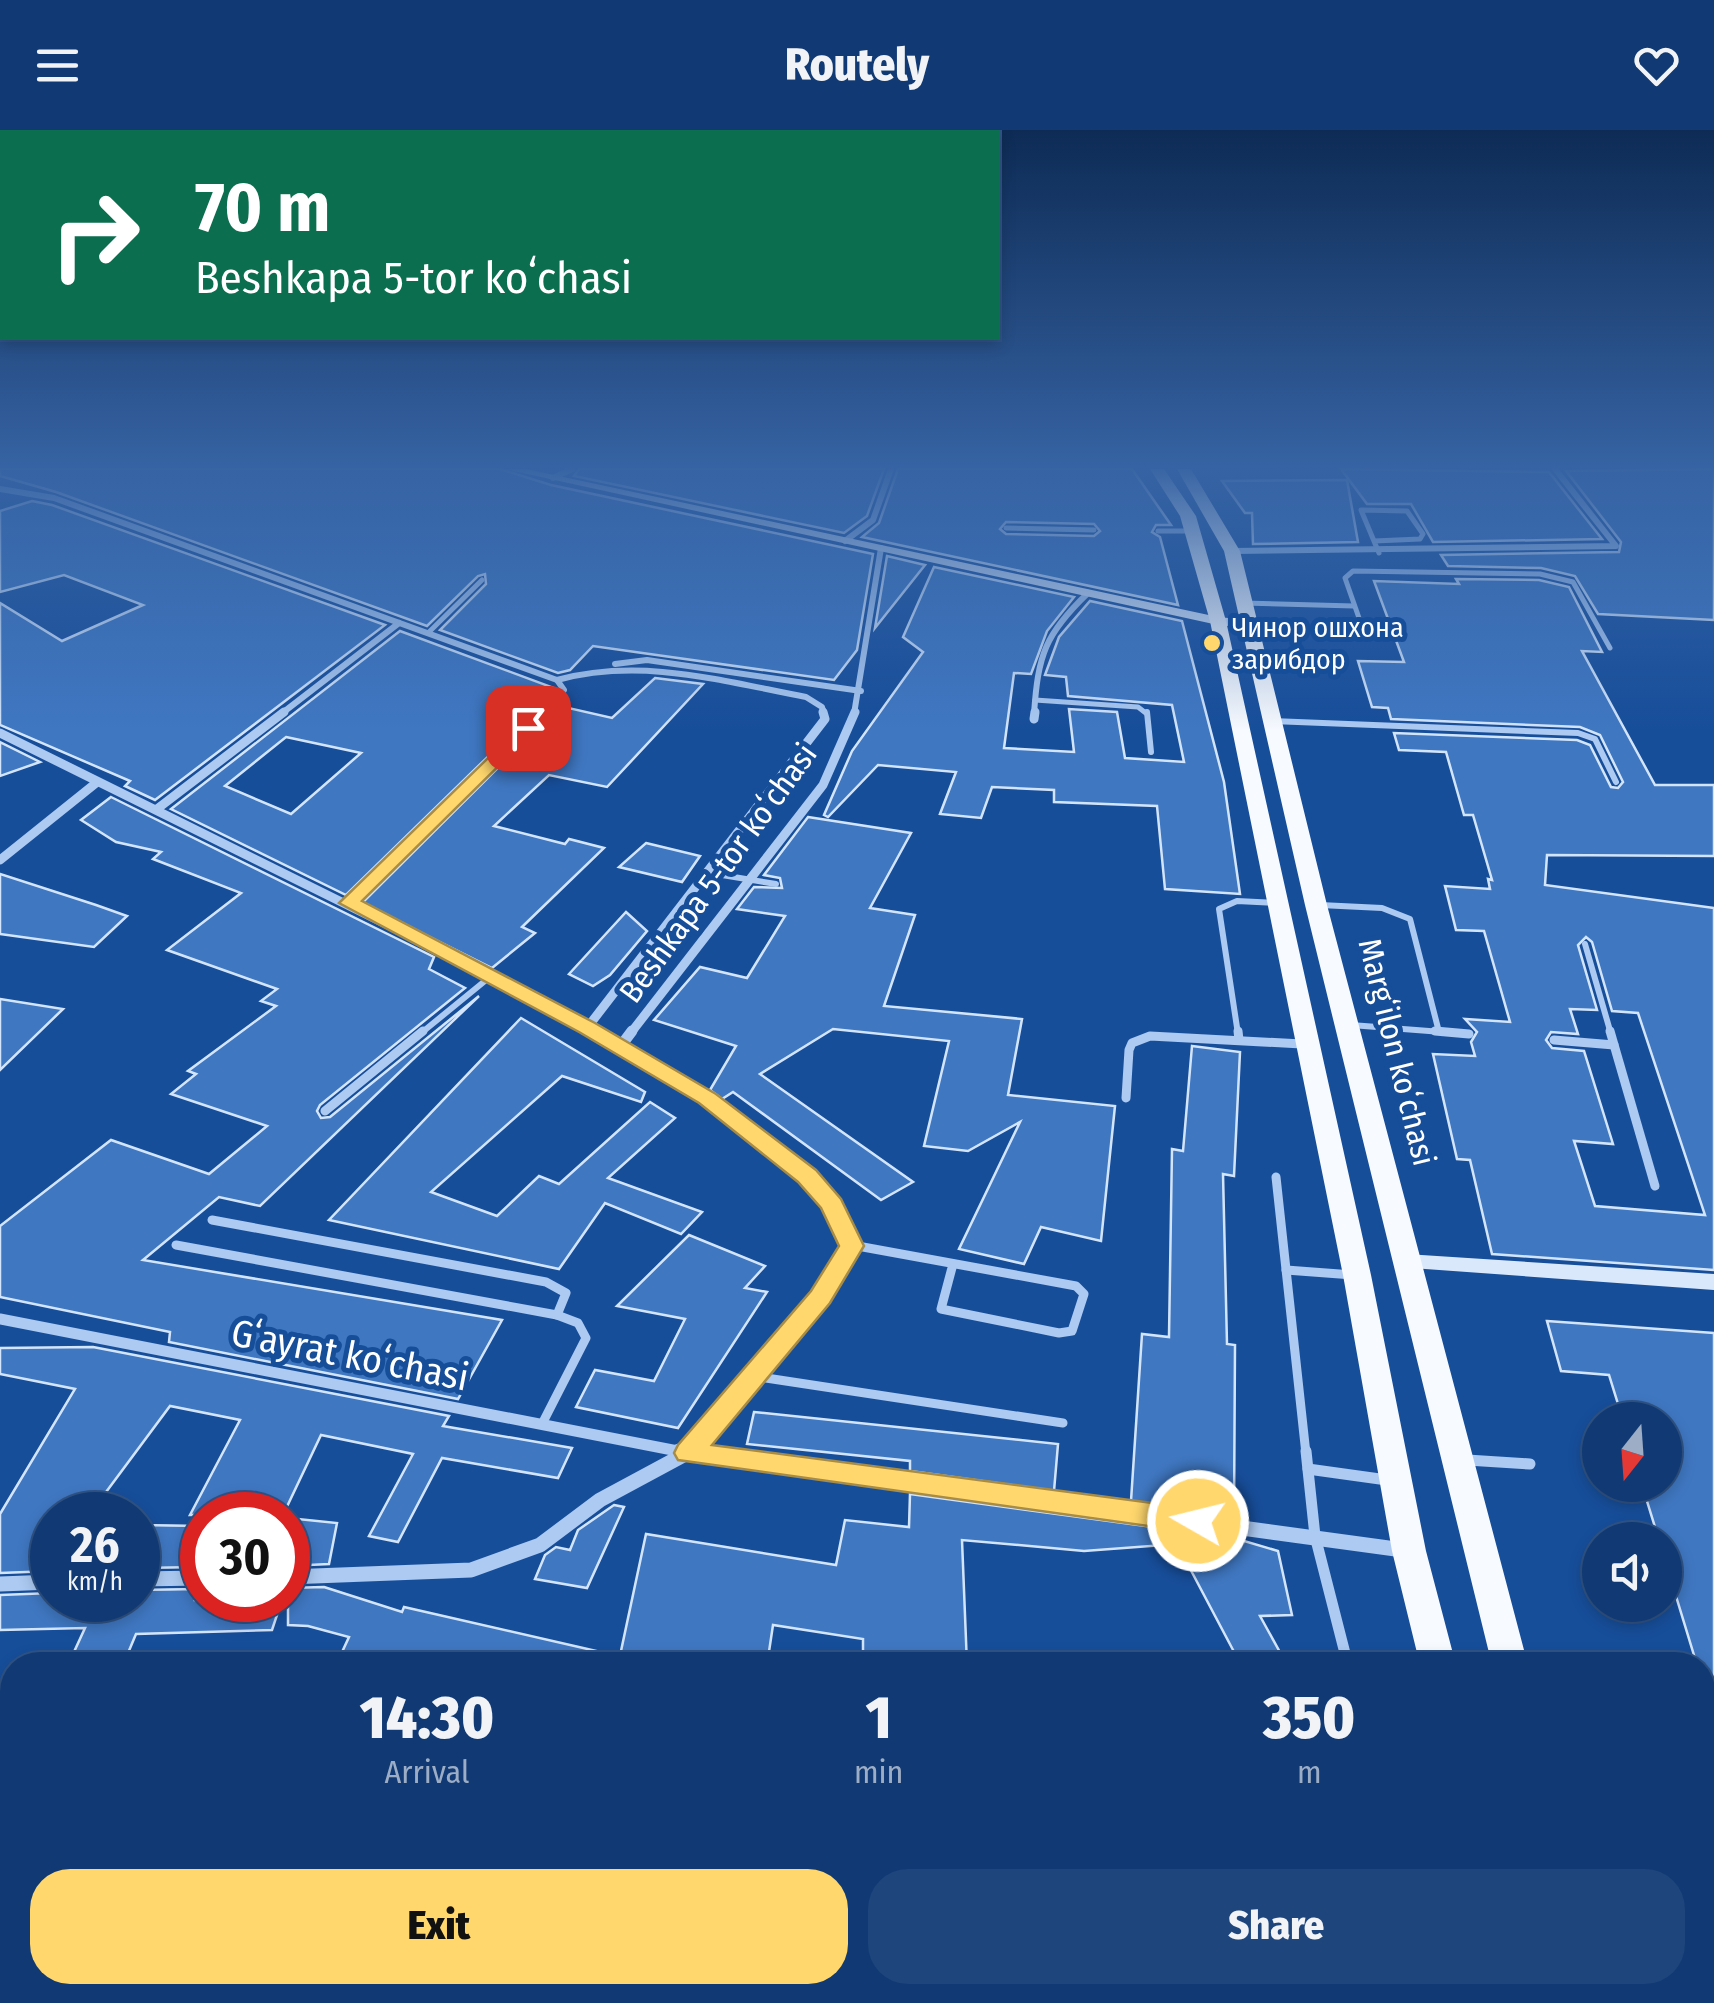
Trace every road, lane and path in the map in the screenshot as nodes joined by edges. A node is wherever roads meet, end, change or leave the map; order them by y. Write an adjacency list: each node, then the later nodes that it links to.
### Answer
1 (214, 556): 11 (street)
2 (880, 556): 17 (street, Beshkapa 5-tor koʻchasi)
3 (920, 556): 7 (main road)
4 (1198, 556): 10 (main road)
5 (1233, 556): 9 (main road, Margʻilon koʻchasi)
6 (482, 580): 12 (lane)
7 (1088, 593): 10 (main road); 18 (street)
8 (1354, 606): 9 (lane); 13 (lane); 14 (lane)
9 (1246, 613): 10 (main road); 20 (main road, Margʻilon koʻchasi)
10 (1218, 621): 31 (main road)
11 (399, 623): 12 (street); 25 (street)
12 (428, 633): 16 (street)
13 (1366, 638)
14 (1610, 648)
15 (608, 666): 16 (street); 17 (street); 27 (street)
16 (557, 680): 30 (street)
17 (861, 691): 28 (street, Beshkapa 5-tor koʻchasi)
18 (1036, 700): 19 (street); 22 (lane)
19 (1034, 719)
20 (1272, 721): 24 (lane); 32 (main road, Margʻilon koʻchasi)
21 (0, 733): 23 (street, Beshkapa 5-tor koʻchasi)
22 (1151, 752)
23 (96, 782): 25 (street, Beshkapa 5-tor koʻchasi); 26 (street)
24 (1616, 782)
25 (157, 810): 30 (street, Beshkapa 5-tor koʻchasi)
26 (0, 860)
27 (710, 873): 28 (lane); 36 (street)
28 (749, 880): 29 (lane); 43 (street, Beshkapa 5-tor koʻchasi)
29 (776, 884)
30 (350, 903): 34 (street, Beshkapa 5-tor koʻchasi)
31 (1277, 903): 39 (lane); 41 (main road)
32 (1316, 905): 35 (main road, Margʻilon koʻchasi); 37 (lane)
33 (1585, 944): 42 (lane)
34 (491, 976): 36 (street, Beshkapa 5-tor koʻchasi); 45 (lane)
35 (1346, 1025): 37 (lane); 51 (main road, Margʻilon koʻchasi)
36 (587, 1028): 43 (street, Beshkapa 5-tor koʻchasi)
37 (1440, 1032): 38 (lane)
38 (1469, 1034)
39 (1239, 1040): 41 (lane); 44 (lane)
40 (1554, 1040): 42 (lane)
41 (1306, 1044): 54 (main road)
42 (1614, 1045): 47 (lane)
43 (620, 1047): 50 (street, Beshkapa 5-tor koʻchasi)
44 (1126, 1098)
45 (325, 1111)
46 (1276, 1177): 53 (lane)
47 (1655, 1186)
48 (212, 1220): 56 (lane)
49 (176, 1244): 56 (lane)
50 (852, 1246): 52 (lane); 58 (street)
51 (1406, 1262): 55 (main road); 62 (main road, Margʻilon koʻchasi)
52 (952, 1264): 52 (lane)
53 (1286, 1270): 54 (lane); 64 (lane)
54 (1357, 1276): 65 (main road)
55 (1714, 1282)
56 (557, 1315): 60 (lane)
57 (0, 1319): 60 (street, Gʻayrat koʻchasi)
58 (753, 1376): 59 (lane); 61 (street)
59 (1064, 1423)
60 (542, 1424): 61 (street, Gʻayrat koʻchasi)
61 (689, 1453): 66 (street, Gʻayrat koʻchasi); 68 (street)
62 (1457, 1460): 63 (lane); 73 (main road, Margʻilon koʻchasi)
63 (1530, 1464)
64 (1308, 1469): 65 (lane); 66 (lane)
65 (1396, 1482): 67 (main road)
66 (1315, 1536): 67 (street, Gʻayrat koʻchasi); 71 (lane)
67 (1409, 1551): 72 (main road)
68 (310, 1576)
69 (30, 1583): 70 (street)
70 (0, 1584)
71 (1345, 1652)
72 (1435, 1652)
73 (1507, 1652)

